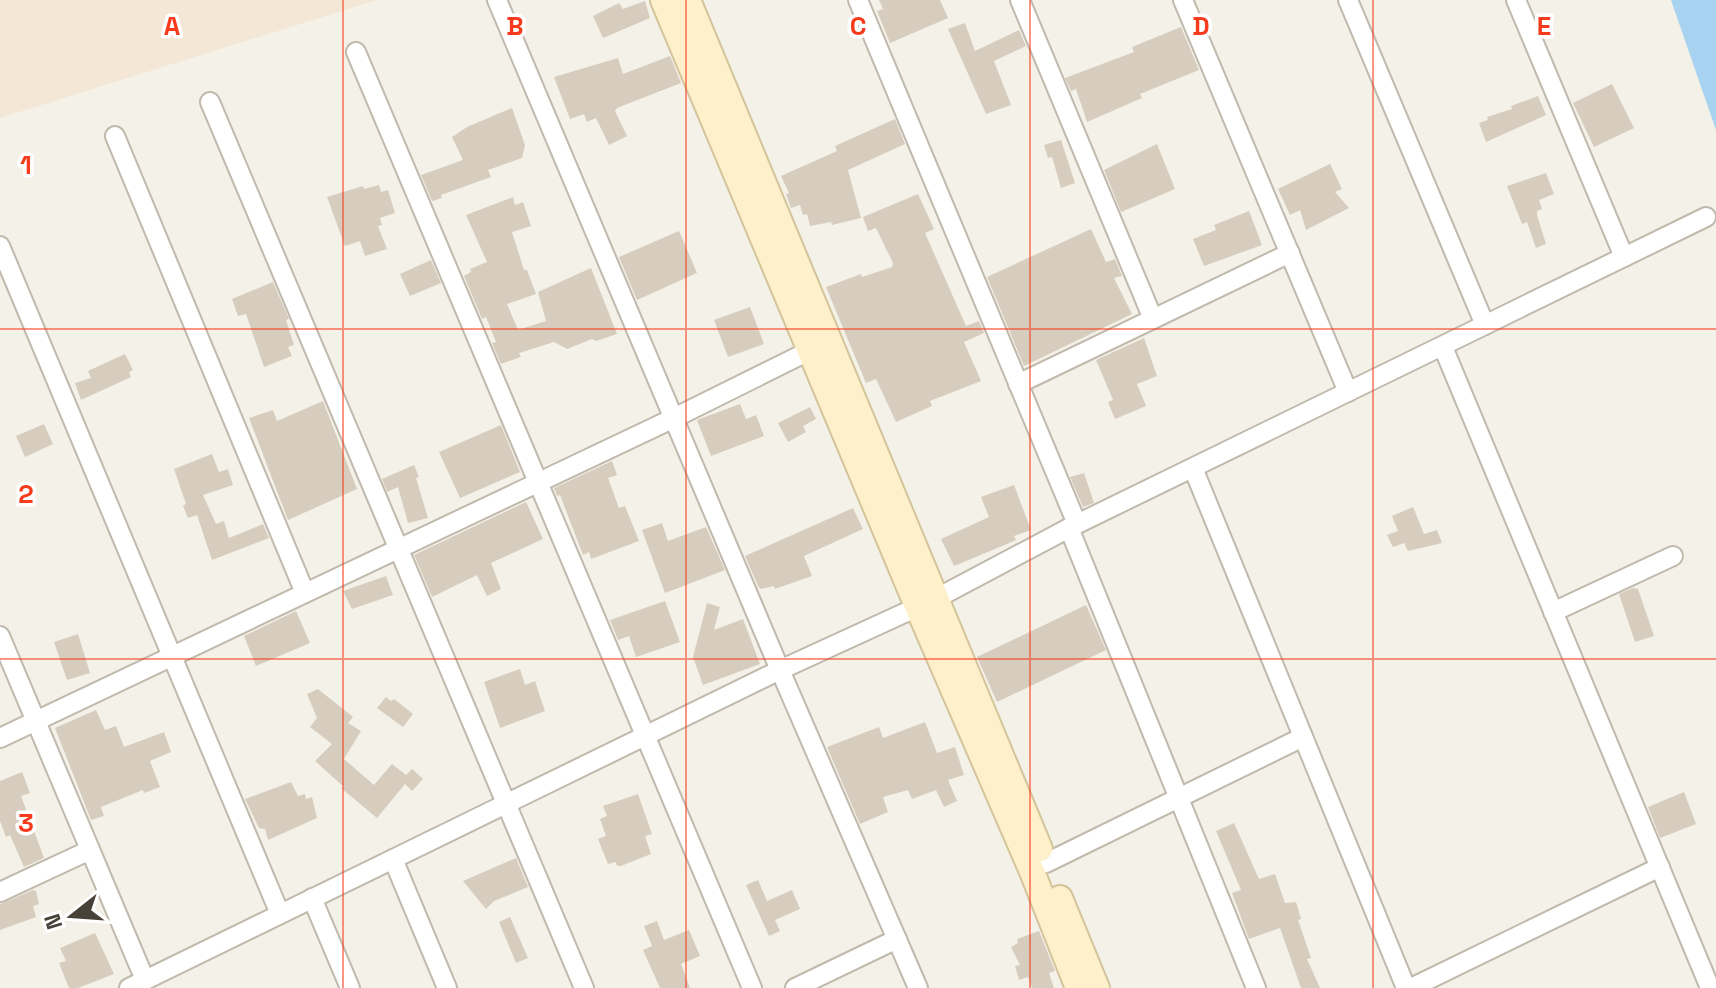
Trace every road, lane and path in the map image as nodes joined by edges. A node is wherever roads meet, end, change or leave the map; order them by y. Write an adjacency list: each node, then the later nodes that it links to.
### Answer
1 (497, 0): 23 (street)
2 (663, 0): 12 (street)
3 (688, 0): 12 (street)
4 (858, 0): 21 (street)
5 (1020, 0): 17 (street)
6 (1183, 0): 15 (street)
7 (1348, 0): 18 (street)
8 (1516, 0): 16 (street)
9 (356, 52): 25 (street)
10 (210, 102): 27 (street)
11 (115, 136): 29 (street)
12 (764, 211): 20 (street); 30 (street)
13 (1706, 217): 16 (street)
14 (0, 246): 33 (street)
15 (1290, 253): 17 (street); 22 (street)
16 (1624, 257): 18 (street)
17 (1153, 319): 21 (street)
18 (1485, 325): 19 (street)
19 (1443, 347): 22 (street); 31 (street)
20 (811, 350): 23 (street); 30 (street)
21 (1018, 384): 26 (street)
22 (1348, 392): 24 (street)
23 (674, 418): 25 (street); 34 (street)
24 (1193, 468): 26 (street); 37 (street)
25 (538, 482): 27 (street); 36 (street)
26 (1073, 526): 30 (street); 39 (street)
27 (399, 548): 29 (street); 40 (street)
28 (1673, 556): 31 (street)
29 (305, 593): 33 (street)
30 (927, 602): 34 (street); 43 (street); 57 (street)
31 (1553, 612): 44 (street)
32 (0, 636): 35 (street)
33 (172, 656): 35 (street); 47 (street)
34 (780, 670): 36 (street); 48 (street)
35 (36, 721): 38 (street); 41 (street)
36 (645, 736): 40 (street); 54 (street)
37 (1303, 737): 39 (street); 60 (street)
38 (0, 738)
39 (1178, 798): 43 (street); 59 (street)
40 (506, 804): 42 (street); 53 (street)
41 (90, 850): 45 (street); 50 (street)
42 (393, 859): 46 (street); 52 (street)
43 (1046, 863): 58 (street)
44 (1660, 867): 60 (street); 61 (street)
45 (0, 892)
46 (312, 898): 47 (street); 51 (street)
47 (280, 914): 49 (street)
48 (897, 939): 55 (street); 56 (street)
49 (166, 980): 50 (street)
50 (137, 984)
51 (350, 988)
52 (447, 988)
53 (584, 988)
54 (752, 988)
55 (795, 988)
56 (918, 988)
57 (1078, 988)
58 (1097, 988)
59 (1256, 988)
60 (1408, 988)
61 (1710, 988)

